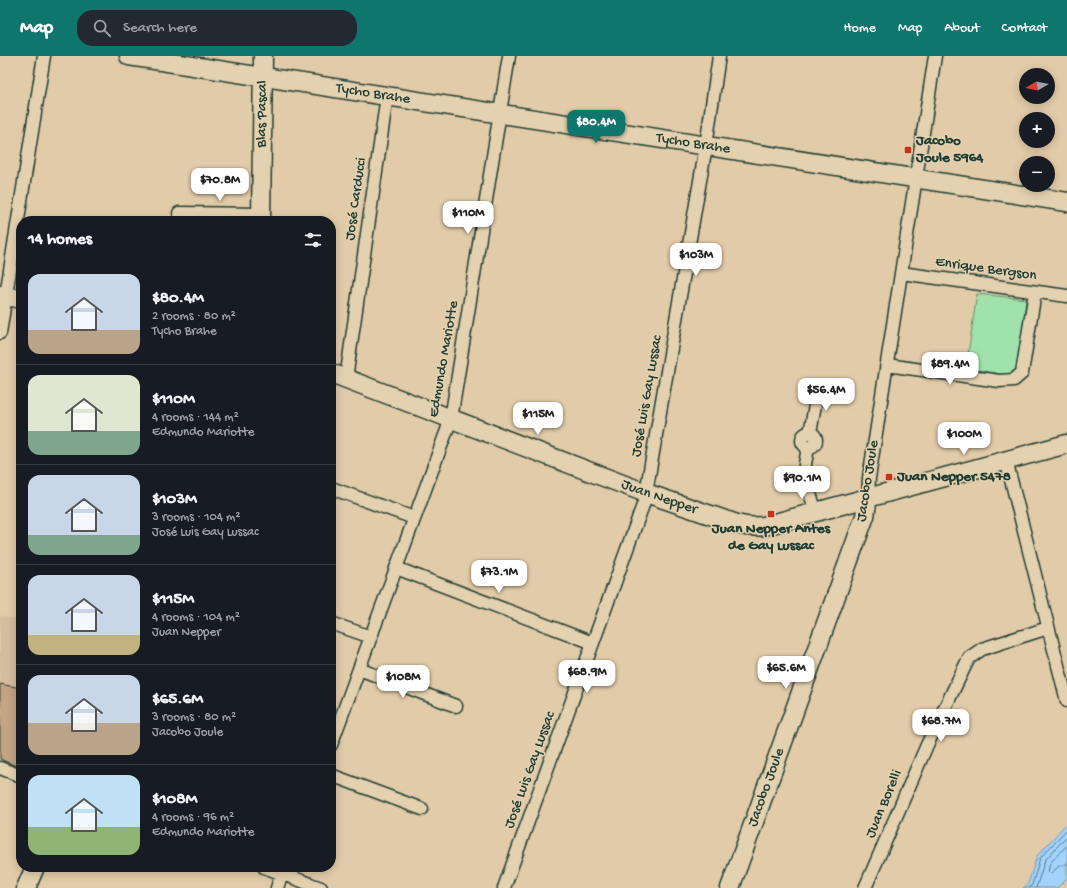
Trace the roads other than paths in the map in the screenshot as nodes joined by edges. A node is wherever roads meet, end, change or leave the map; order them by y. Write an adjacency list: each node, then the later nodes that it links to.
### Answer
1 (44, 56): 14 (street)
2 (129, 56): 7 (main road, Tycho Brahe)
3 (263, 56): 7 (main road, Blas Pascal)
4 (509, 56): 9 (street, Edmundo Mariotte)
5 (719, 56): 10 (street, José Luis Gay Lussac)
6 (935, 56): 11 (street, Jacobo Joule)
7 (263, 77): 8 (main road, Tycho Brahe); 16 (main road, Blas Pascal)
8 (387, 96): 9 (main road, Tycho Brahe); 24 (street, José Carducci)
9 (500, 114): 10 (main road, Tycho Brahe); 26 (street, Edmundo Mariotte)
10 (706, 146): 11 (main road, Tycho Brahe); 30 (street, José Luis Gay Lussac)
11 (916, 178): 12 (main road, Tycho Brahe); 18 (street, Jacobo Joule)
12 (1067, 202)
13 (178, 213): 15 (street)
14 (21, 216)
15 (228, 216)
16 (261, 216)
17 (16, 249): 21 (street)
18 (901, 273): 19 (street, Enrique Bergson); 23 (street, Jacobo Joule)
19 (1036, 292): 20 (street, Enrique Bergson); 23 (street)
20 (1067, 296)
21 (9, 297): 22 (street)
22 (0, 333)
23 (886, 365): 31 (street, Jacobo Joule)
24 (339, 376): 26 (main road, Juan Nepper)
25 (818, 388): 32 (street)
26 (451, 419): 30 (main road, Juan Nepper); 33 (street, Edmundo Mariotte)
27 (1067, 444): 28 (main road, Juan Nepper)
28 (1006, 460): 31 (main road, Juan Nepper); 36 (street)
29 (336, 490): 33 (street)
30 (646, 493): 32 (main road, Juan Nepper); 38 (street, José Luis Gay Lussac)
31 (868, 497): 32 (main road, Juan Nepper); 54 (main road, Jacobo Joule)
32 (816, 512)
33 (414, 518): 34 (street, Edmundo Mariotte)
34 (396, 568): 37 (street, Edmundo Mariotte); 38 (street)
35 (336, 625): 37 (street)
36 (1048, 628): 40 (street); 55 (street, Juan Borelli)
37 (371, 637): 39 (street, Edmundo Mariotte)
38 (593, 643): 53 (street, José Luis Gay Lussac)
39 (359, 669): 41 (street); 42 (street, Edmundo Mariotte)
40 (1067, 701)
41 (456, 706)
42 (336, 731)
43 (0, 768): 44 (street)
44 (16, 774)
45 (336, 777): 46 (street)
46 (422, 809)
47 (33, 872): 50 (main road)
48 (282, 872): 51 (street)
49 (287, 872): 52 (street)
50 (26, 888)
51 (277, 888)
52 (321, 888)
53 (504, 888)
54 (730, 888)
55 (865, 888)

